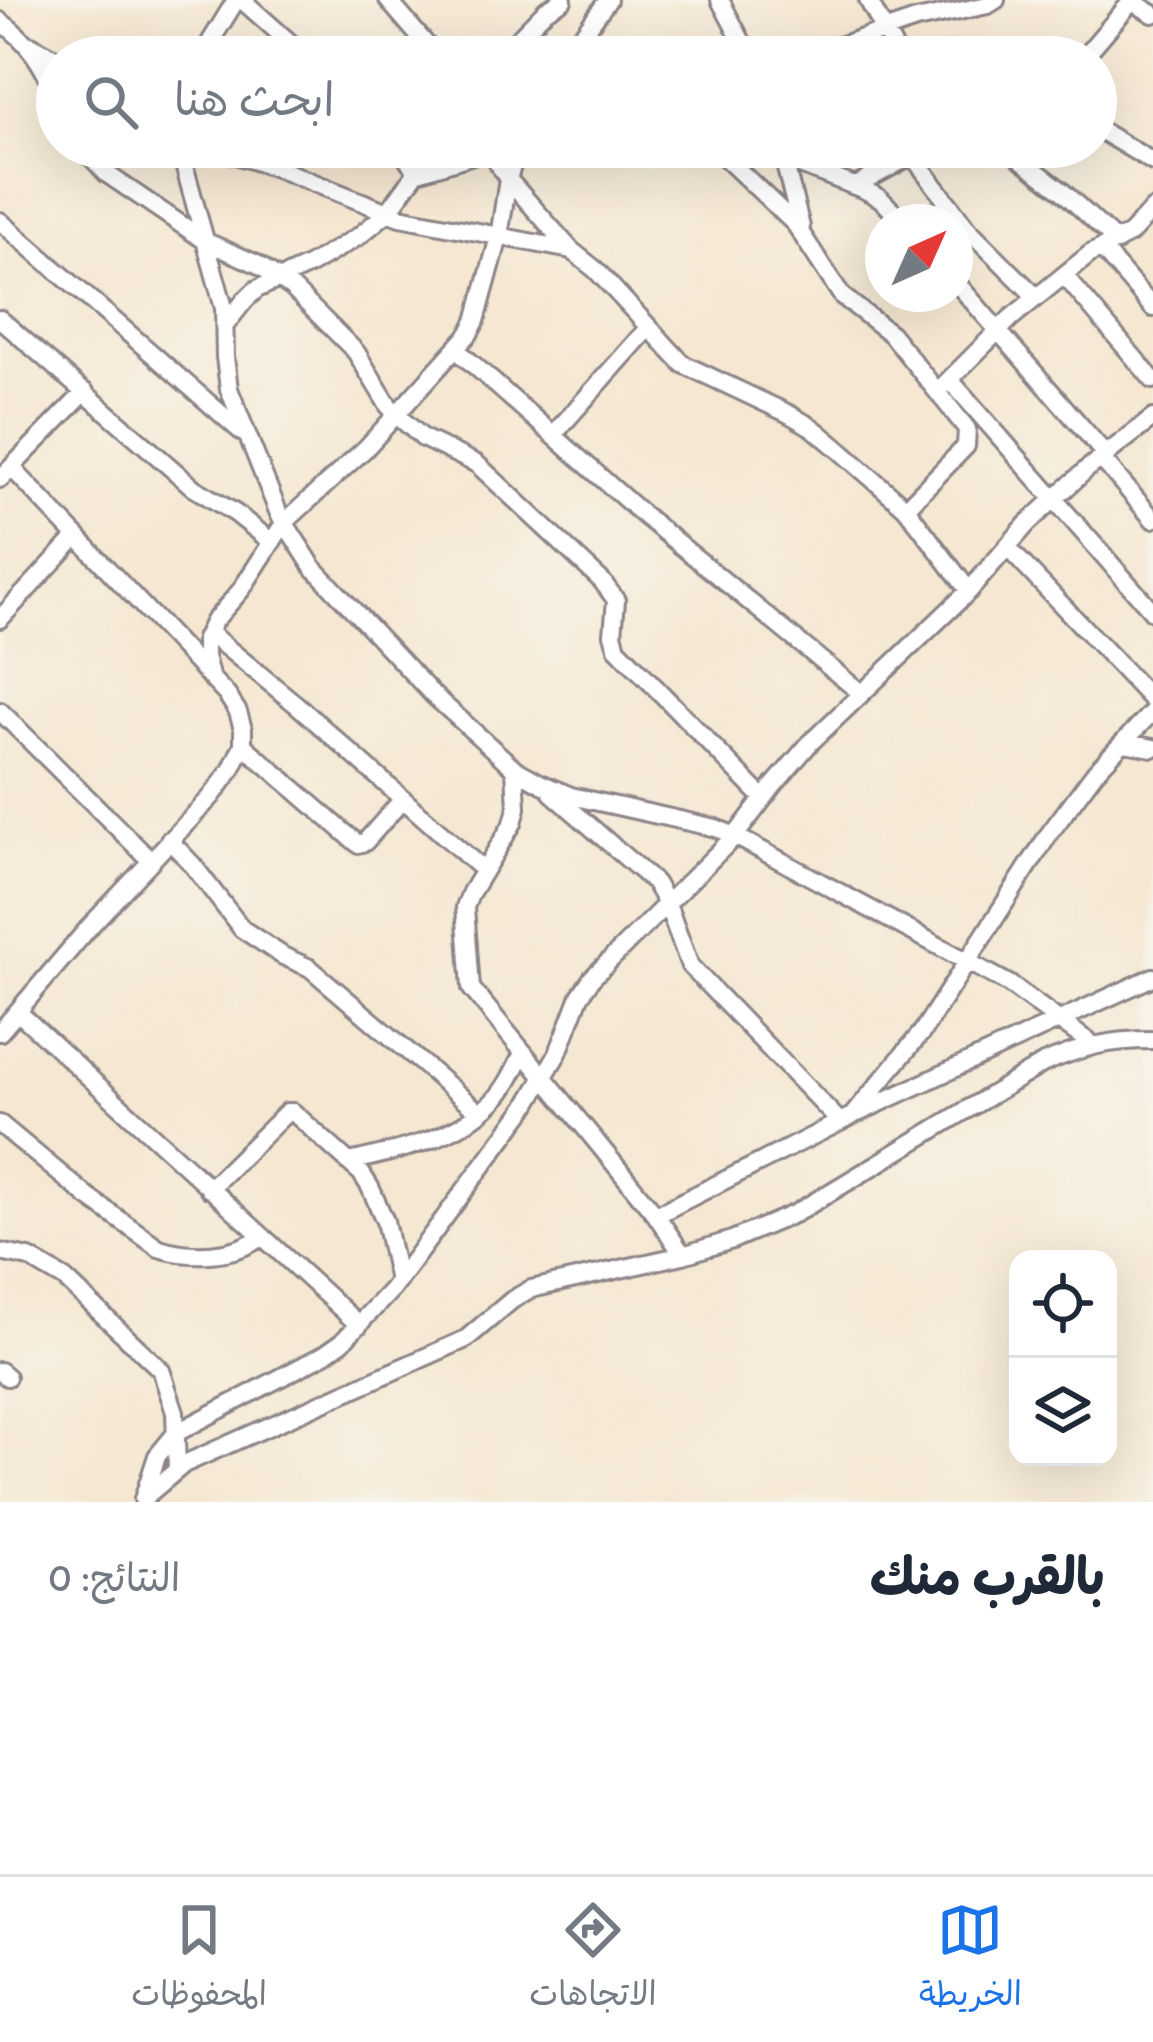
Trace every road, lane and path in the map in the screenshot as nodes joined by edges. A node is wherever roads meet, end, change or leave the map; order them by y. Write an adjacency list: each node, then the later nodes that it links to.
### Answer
1 (388, 0): 14 (street)
2 (608, 0): 16 (street)
3 (720, 0): 17 (street)
4 (868, 0): 11 (street)
5 (997, 0): 11 (street)
6 (1131, 0): 9 (street); 20 (street)
7 (230, 2): 12 (street); 13 (street)
8 (549, 3): 15 (street)
9 (1153, 14)
10 (0, 21): 21 (street)
11 (884, 31): 18 (street); 19 (street)
12 (212, 36)
13 (277, 36)
14 (419, 36)
15 (519, 36)
16 (581, 36)
17 (739, 36)
18 (869, 36)
19 (887, 36)
20 (1101, 36)
21 (25, 42): 22 (street); 23 (street)
22 (36, 48)
23 (36, 54)
24 (1117, 141): 25 (street)
25 (1153, 162)
26 (101, 168): 49 (street)
27 (185, 168): 49 (street)
28 (277, 168): 45 (street)
29 (415, 168): 40 (street)
30 (421, 168): 40 (street)
31 (431, 168): 40 (street)
32 (502, 168): 41 (street)
33 (511, 168): 41 (street)
34 (735, 168): 47 (street)
35 (785, 168): 47 (street)
36 (816, 168): 42 (street)
37 (888, 168): 42 (street)
38 (930, 168): 54 (street)
39 (1032, 168): 50 (street)
40 (418, 172): 45 (street)
41 (508, 179): 48 (street); 51 (street)
42 (856, 186): 43 (street)
43 (885, 204)
44 (1153, 209): 50 (street)
45 (388, 212): 48 (street); 53 (street)
46 (0, 220): 68 (street)
47 (803, 234): 63 (street)
48 (499, 237): 51 (street); 61 (street)
49 (207, 242): 53 (street); 58 (street)
50 (1110, 246): 52 (street); 56 (street)
51 (572, 250): 59 (street)
52 (1064, 275): 54 (street); 62 (street)
53 (279, 278): 58 (street); 65 (street)
54 (1036, 297): 60 (street)
55 (973, 301): 60 (street)
56 (1153, 308)
57 (0, 319): 64 (street)
58 (226, 324): 68 (street)
59 (649, 327): 67 (street); 72 (street)
60 (999, 330): 63 (street); 69 (street)
61 (457, 350): 65 (street); 67 (street)
62 (1153, 380)
63 (944, 385): 71 (street); 72 (street)
64 (85, 392): 70 (street); 76 (street)
65 (397, 414): 74 (street); 92 (street)
66 (1153, 418): 69 (street)
67 (554, 434): 83 (street)
68 (249, 438): 74 (street)
69 (1103, 456): 71 (street); 73 (street)
70 (6, 473): 75 (street)
71 (1053, 498): 77 (street); 79 (street)
72 (906, 508): 78 (street)
73 (1153, 519)
74 (284, 523): 76 (street); 90 (street)
75 (76, 536): 80 (street); 82 (street)
76 (272, 542): 81 (street)
77 (1006, 547): 78 (street); 84 (street)
78 (969, 591): 83 (street)
79 (1153, 612)
80 (0, 619)
81 (208, 633): 82 (street); 93 (street)
82 (210, 677): 88 (street)
83 (861, 693): 92 (street)
84 (1153, 701)
85 (0, 711): 96 (street)
86 (1153, 711): 87 (street)
87 (1125, 743): 89 (street); 99 (street)
88 (243, 745): 93 (street); 95 (street)
89 (1153, 748)
90 (515, 769): 91 (street); 97 (street)
91 (542, 784): 94 (street); 98 (street)
92 (764, 798): 94 (street)
93 (403, 799): 97 (street)
94 (735, 836): 98 (street); 99 (street)
95 (169, 840): 96 (street); 108 (street)
96 (150, 860): 101 (street)
97 (483, 870): 106 (street)
98 (667, 904): 107 (street); 109 (street)
99 (965, 961): 102 (street); 109 (street)
100 (1153, 976): 102 (street)
101 (18, 1012): 103 (street); 112 (street)
102 (1059, 1019): 105 (street); 109 (street)
103 (0, 1032)
104 (1153, 1040): 105 (street)
105 (1093, 1045): 116 (street)
106 (523, 1053): 107 (street); 108 (street)
107 (544, 1077): 113 (street); 117 (street)
108 (479, 1112): 111 (street)
109 (846, 1119): 113 (street)
110 (0, 1124): 114 (street)
111 (349, 1162): 112 (street); 117 (street)
112 (209, 1190): 114 (street)
113 (656, 1215): 116 (street)
114 (261, 1237): 118 (street)
115 (0, 1252): 119 (street)
116 (683, 1255): 120 (street)
117 (398, 1281): 118 (street)
118 (359, 1324): 119 (street)
119 (176, 1433): 120 (street); 121 (street)
120 (177, 1470): 121 (street)
121 (141, 1500)

